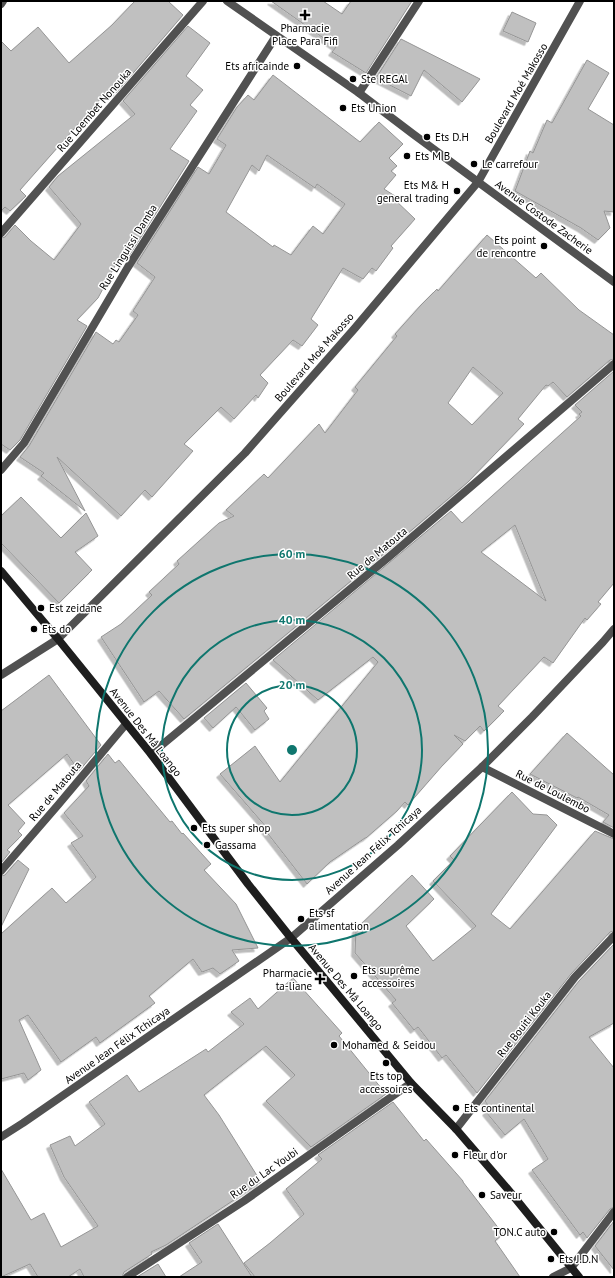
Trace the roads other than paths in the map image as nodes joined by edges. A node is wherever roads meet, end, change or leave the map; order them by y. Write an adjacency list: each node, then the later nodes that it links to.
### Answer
1 (4, 1): 6 (street)
2 (204, 1): 10 (street, Rue Loembet Nonouka)
3 (227, 1): 7 (street, Avenue Costode Zacherie)
4 (419, 1): 8 (street)
5 (580, 1): 9 (street, Boulevard Moé Makosso)
6 (1, 4)
7 (276, 36): 8 (street, Avenue Costode Zacherie); 13 (street, Rue Linguissi Damba)
8 (359, 93): 9 (street, Avenue Costode Zacherie)
9 (478, 182): 11 (street, Avenue Costode Zacherie); 16 (street, Boulevard Moé Makosso)
10 (1, 234)
11 (614, 282)
12 (614, 364): 19 (street, Rue de Matouta)
13 (1, 470)
14 (1, 571): 16 (main road, Avenue Des Mâ Loango)
15 (614, 629): 20 (street, Avenue Jean Félix Tchicaya)
16 (58, 638): 17 (street, Boulevard Moé Makosso); 18 (main road, Avenue Des Mâ Loango)
17 (1, 675)
18 (126, 724): 19 (main road, Avenue Des Mâ Loango); 22 (street, Rue de Matouta)
19 (151, 754): 24 (main road, Avenue Des Mâ Loango)
20 (482, 767): 21 (street, Rue de Loulembo); 24 (street, Avenue Jean Félix Tchicaya)
21 (614, 834)
22 (1, 871)
23 (614, 936): 26 (street, Rue Bouiti Kouka)
24 (291, 938): 25 (main road, Avenue Des Mâ Loango); 27 (street, Avenue Jean Félix Tchicaya)
25 (411, 1083): 26 (main road, Avenue Des Mâ Loango); 30 (street, Rue du Lac Youbi)
26 (456, 1129): 29 (main road, Avenue Des Mâ Loango)
27 (1, 1137)
28 (614, 1212): 29 (street)
29 (571, 1268): 31 (street); 32 (main road, Avenue Des Mâ Loango)
30 (127, 1277)
31 (553, 1277)
32 (579, 1277)

